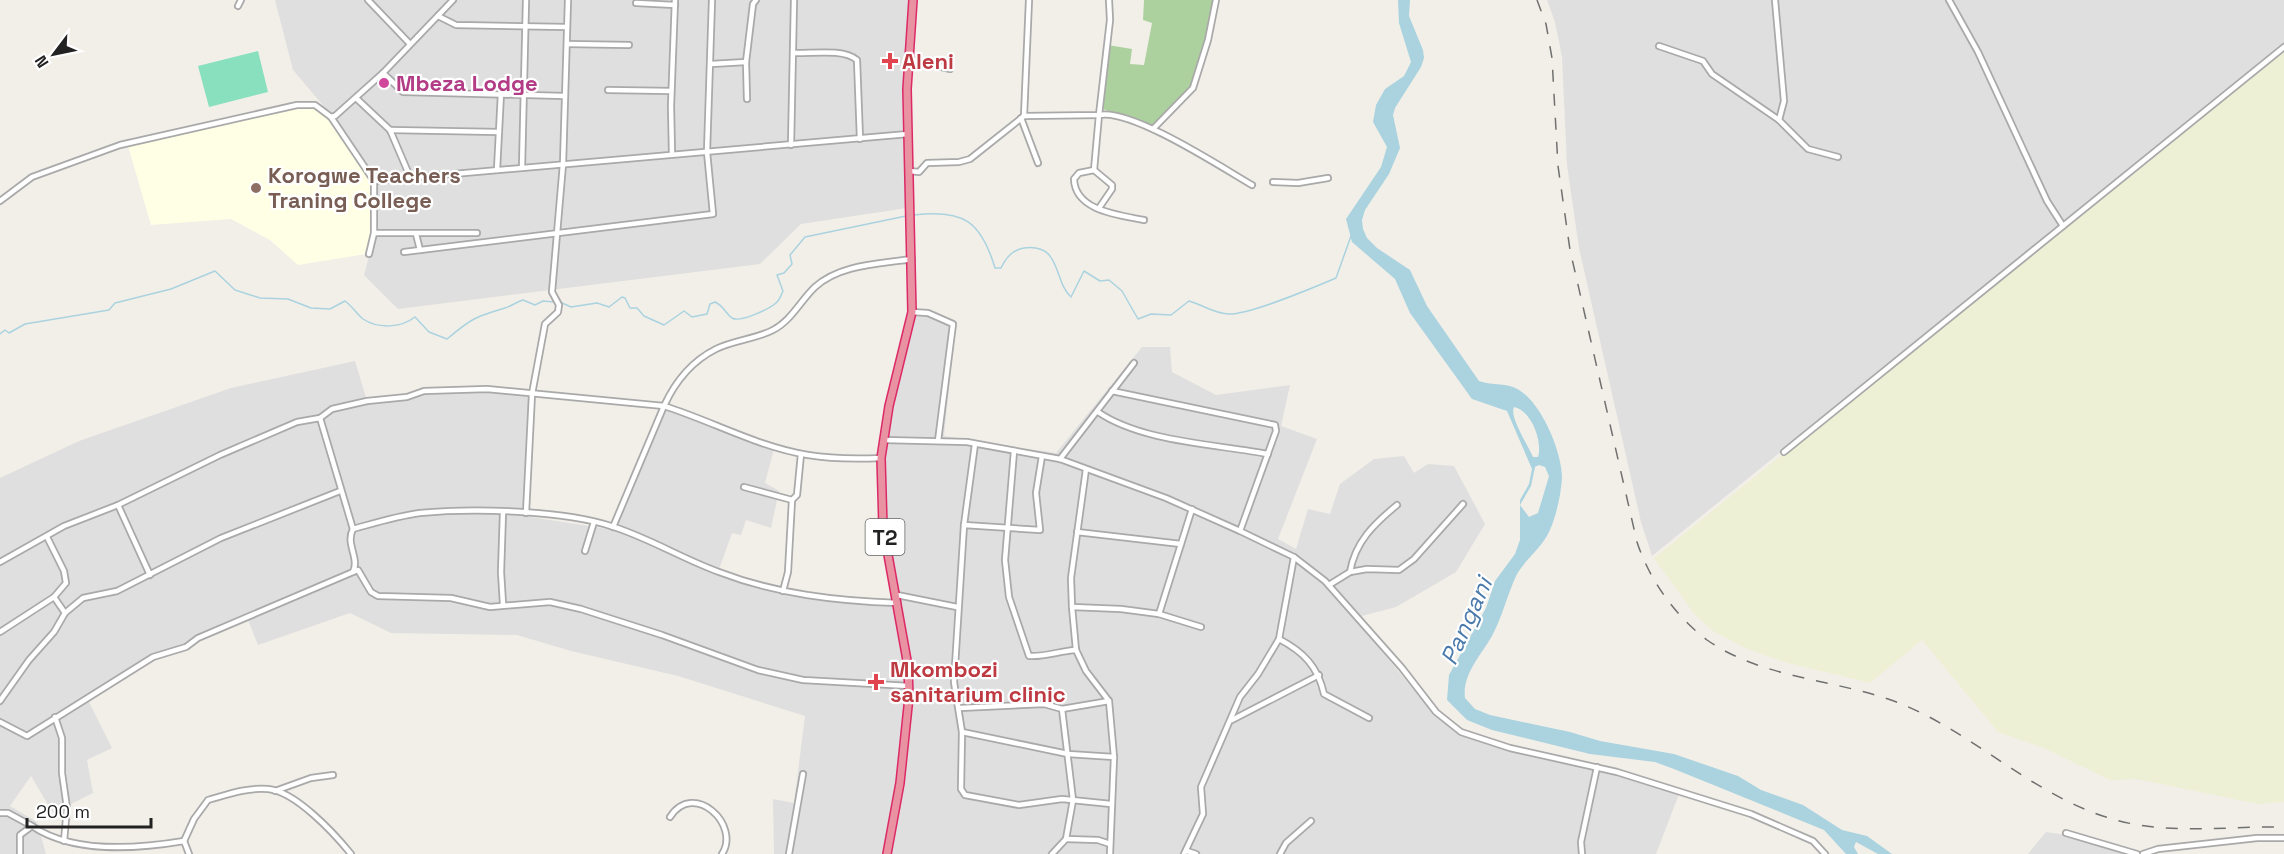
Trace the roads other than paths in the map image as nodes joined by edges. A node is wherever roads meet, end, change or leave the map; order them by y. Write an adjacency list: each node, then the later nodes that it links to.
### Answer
1 (241, 0): 17 (street)
2 (368, 0): 21 (street)
3 (453, 0): 18 (street)
4 (526, 0): 19 (street)
5 (568, 0): 20 (street)
6 (712, 0): 29 (street)
7 (756, 0): 28 (street)
8 (794, 0): 26 (street)
9 (913, 0): 27 (highway, T2)
10 (1029, 0): 41 (street)
11 (1109, 0): 39 (street)
12 (1216, 0): 43 (street)
13 (1776, 0): 42 (street)
14 (1949, 0): 66 (street)
15 (636, 3): 16 (street)
16 (675, 3): 33 (street)
17 (238, 6)
18 (438, 16): 19 (street); 21 (street)
19 (526, 26): 20 (street); 35 (street)
20 (567, 27): 22 (street)
21 (410, 44): 31 (street)
22 (567, 44): 23 (street); 36 (street)
23 (629, 45)
24 (1659, 46): 42 (street)
25 (2284, 47): 66 (street)
26 (793, 53): 47 (street); 48 (street)
27 (909, 59): 30 (street); 46 (highway, T2)
28 (746, 62): 29 (street); 38 (street)
29 (711, 64): 49 (street)
30 (950, 69)
31 (382, 73): 34 (street); 37 (street)
32 (608, 90): 33 (street)
33 (672, 91): 50 (street)
34 (501, 93): 35 (street); 45 (street)
35 (522, 94): 36 (street); 54 (street)
36 (565, 96): 53 (street)
37 (356, 98): 40 (street); 44 (street)
38 (747, 99)
39 (1099, 115): 41 (street); 43 (street); 56 (street)
40 (331, 117): 60 (street); 63 (street)
41 (1022, 117): 52 (street); 57 (street)
42 (1779, 120): 51 (street)
43 (1153, 129): 62 (street)
44 (390, 130): 45 (street); 59 (street)
45 (498, 132): 55 (street)
46 (908, 134): 47 (street); 57 (highway, T2)
47 (860, 139): 48 (street)
48 (790, 145): 49 (street)
49 (707, 152): 50 (street); 70 (street)
50 (672, 154): 53 (street)
51 (1838, 157)
52 (1038, 163)
53 (563, 164): 54 (street); 70 (street)
54 (522, 168): 55 (street)
55 (497, 170): 59 (street)
56 (1094, 170): 64 (street); 64 (street)
57 (909, 171): 74 (highway, T2)
58 (1328, 178): 61 (street)
59 (411, 179): 60 (street)
60 (374, 181): 67 (street)
61 (1273, 182)
62 (1252, 185)
63 (0, 201)
64 (1099, 208): 65 (street)
65 (1144, 219)
66 (2063, 226): 86 (street)
67 (374, 233): 69 (street); 73 (street)
68 (477, 233): 69 (street)
69 (416, 234): 71 (street)
70 (558, 235): 71 (street); 78 (street)
71 (420, 250): 72 (street)
72 (404, 252)
73 (369, 254)
74 (912, 259): 75 (highway, T2); 79 (street)
75 (912, 312): 82 (highway, T2); 83 (street)
76 (1134, 363): 77 (street)
77 (1112, 391): 80 (street); 88 (street)
78 (532, 394): 79 (street); 81 (street); 101 (street)
79 (664, 406): 87 (street); 104 (street)
80 (1098, 412): 88 (street); 91 (street)
81 (320, 418): 94 (street); 97 (street)
82 (883, 440): 83 (street); 90 (highway, T2)
83 (938, 441): 84 (street)
84 (975, 444): 85 (street); 103 (street)
85 (1014, 451): 89 (street); 106 (street)
86 (1784, 452)
87 (801, 454): 90 (street); 95 (street)
88 (1268, 454): 107 (street)
89 (1042, 456): 91 (street); 106 (street)
90 (881, 459): 120 (highway, T2)
91 (1060, 459): 92 (street)
92 (1086, 469): 99 (street); 108 (street)
93 (744, 487): 95 (street)
94 (339, 491): 105 (street); 116 (street)
95 (792, 500): 118 (street)
96 (1463, 504): 115 (street)
97 (118, 505): 109 (street); 116 (street)
98 (1397, 506): 115 (street)
99 (1192, 509): 107 (street); 110 (street)
100 (503, 512): 101 (street); 105 (street); 121 (street)
101 (526, 513): 102 (street)
102 (594, 522): 104 (street); 111 (street)
103 (964, 525): 106 (street); 122 (street)
104 (613, 526): 118 (street)
105 (353, 529): 114 (street)
106 (1009, 530): 129 (street)
107 (1240, 531): 112 (street)
108 (1077, 532): 110 (street); 123 (street)
109 (47, 537): 113 (street); 119 (street)
110 (1181, 544): 125 (street)
111 (585, 551)
112 (1294, 557): 117 (street); 128 (street)
113 (0, 562)
114 (353, 572): 121 (street); 136 (street)
115 (1350, 572): 117 (street)
116 (150, 575): 124 (street)
117 (1329, 585): 143 (street)
118 (783, 591): 120 (street)
119 (54, 597): 124 (street); 127 (street)
120 (897, 599): 122 (street); 131 (highway, T2)
121 (503, 604): 131 (street)
122 (957, 607): 134 (street)
123 (1072, 607): 125 (street); 129 (street)
124 (65, 613): 132 (street)
125 (1159, 614): 126 (street)
126 (1201, 627)
127 (0, 632)
128 (1279, 639): 130 (street); 138 (street)
129 (1076, 650): 133 (street)
130 (1320, 675): 137 (street); 138 (street)
131 (909, 686): 165 (highway, T2)
132 (0, 701)
133 (1109, 701): 135 (street); 142 (street)
134 (960, 708): 135 (street); 140 (street)
135 (1062, 709): 141 (street)
136 (55, 717): 139 (street); 157 (street)
137 (1369, 718)
138 (1232, 720): 159 (street)
139 (0, 722)
140 (962, 732): 141 (street); 147 (street)
141 (1068, 754): 142 (street); 147 (street)
142 (1114, 757): 148 (street)
143 (1597, 767): 170 (street); 171 (street)
144 (803, 774): 164 (street)
145 (333, 775): 146 (street)
146 (275, 791): 156 (street); 162 (street)
147 (1073, 800): 148 (street); 155 (street)
148 (1111, 804): 158 (street)
149 (0, 813): 152 (street)
150 (670, 817): 163 (street)
151 (1311, 821): 169 (street)
152 (32, 826): 157 (street); 160 (street)
153 (2066, 833): 172 (street)
154 (2284, 838): 173 (street)
155 (1066, 839): 158 (street); 166 (street)
156 (184, 841): 157 (street); 161 (street)
157 (64, 842)
158 (1110, 844): 167 (street)
159 (1186, 852): 168 (street)
160 (20, 854)
161 (189, 854)
162 (351, 854)
163 (722, 854)
164 (789, 854)
165 (886, 854)
166 (1052, 854)
167 (1110, 854)
168 (1196, 854)
169 (1280, 854)
170 (1582, 854)
171 (1825, 854)
172 (2138, 854)
173 (2143, 854)

